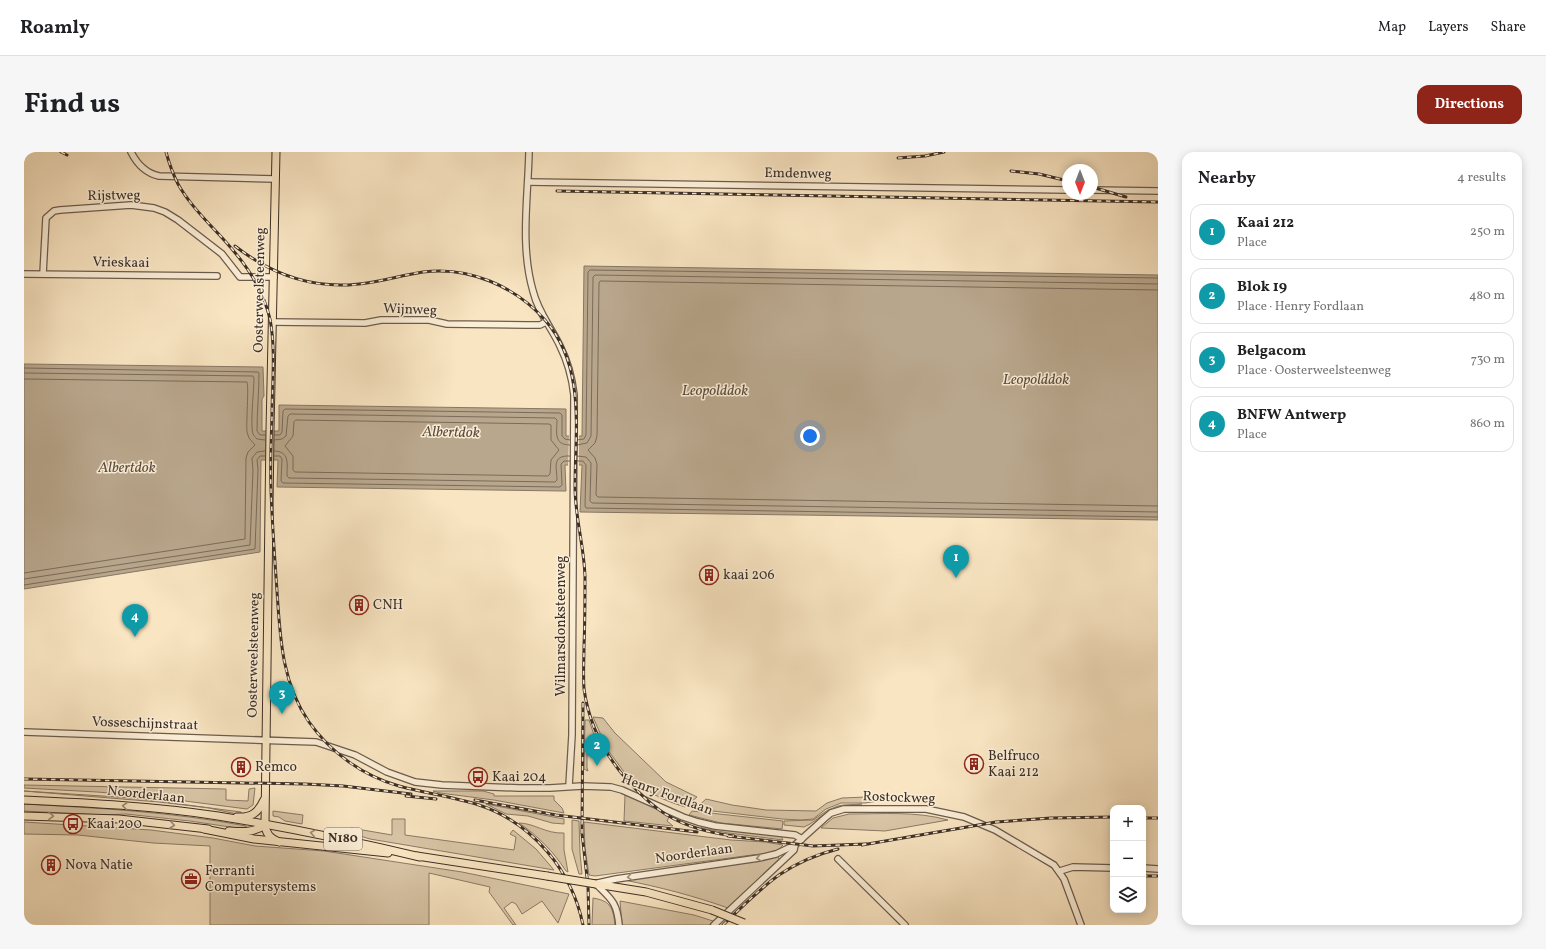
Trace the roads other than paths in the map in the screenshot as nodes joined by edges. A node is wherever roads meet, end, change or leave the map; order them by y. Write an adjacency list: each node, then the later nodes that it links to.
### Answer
1 (131, 152): 4 (street)
2 (276, 152): 4 (main road, Oosterweelsteenweg)
3 (529, 152): 5 (street)
4 (275, 179): 12 (main road, Oosterweelsteenweg)
5 (528, 182): 6 (street, Emdenweg); 14 (street)
6 (1062, 190)
7 (1098, 190): 8 (street)
8 (1158, 191)
9 (24, 274): 10 (street, Vrieskaai)
10 (44, 274): 11 (street, Vrieskaai); 12 (street, Rijstweg)
11 (217, 276)
12 (274, 277): 13 (main road, Oosterweelsteenweg)
13 (272, 322): 14 (street, Wijnweg); 16 (main road, Oosterweelsteenweg)
14 (546, 322): 17 (street, Wilmarsdonksteenweg)
15 (24, 732): 16 (street, Vosseschijnstraat)
16 (266, 741): 17 (street, Henry Fordlaan); 18 (main road, Oosterweelsteenweg)
17 (569, 786): 24 (street, Henry Fordlaan)
18 (265, 798): 21 (main road); 22 (main road, Oosterweelsteenweg)
19 (24, 800): 21 (main road, Noorderlaan / N180, one-way to 19)
20 (24, 816): 23 (main road, Noorderlaan / N180, one-way to 23)
21 (218, 816): 22 (main road, Noorderlaan / N180)
22 (265, 825): 23 (main road, Noorderlaan); 25 (main road); 27 (main road, Noorderlaan / N180, one-way to 22)
23 (204, 829): 25 (main road, Noorderlaan / N180)
24 (802, 839): 26 (street, Rostockweg); 32 (street, Rostockweg)
25 (279, 842): 27 (main road, Noorderlaan / N180)
26 (795, 845): 33 (street, Noorderlaan, one-way to 33); 36 (street, Rostockweg)
27 (420, 857): 33 (main road, Noorderlaan / N180, bridge)
28 (838, 859): 37 (street)
29 (1110, 868): 32 (street)
30 (1146, 868): 31 (street)
31 (1158, 869)
32 (1060, 871): 38 (street)
33 (596, 884): 34 (main road, Noorderlaan / N180, bridge); 35 (street)
34 (746, 924)
35 (619, 925)
36 (714, 925)
37 (905, 925)
38 (1081, 925)

